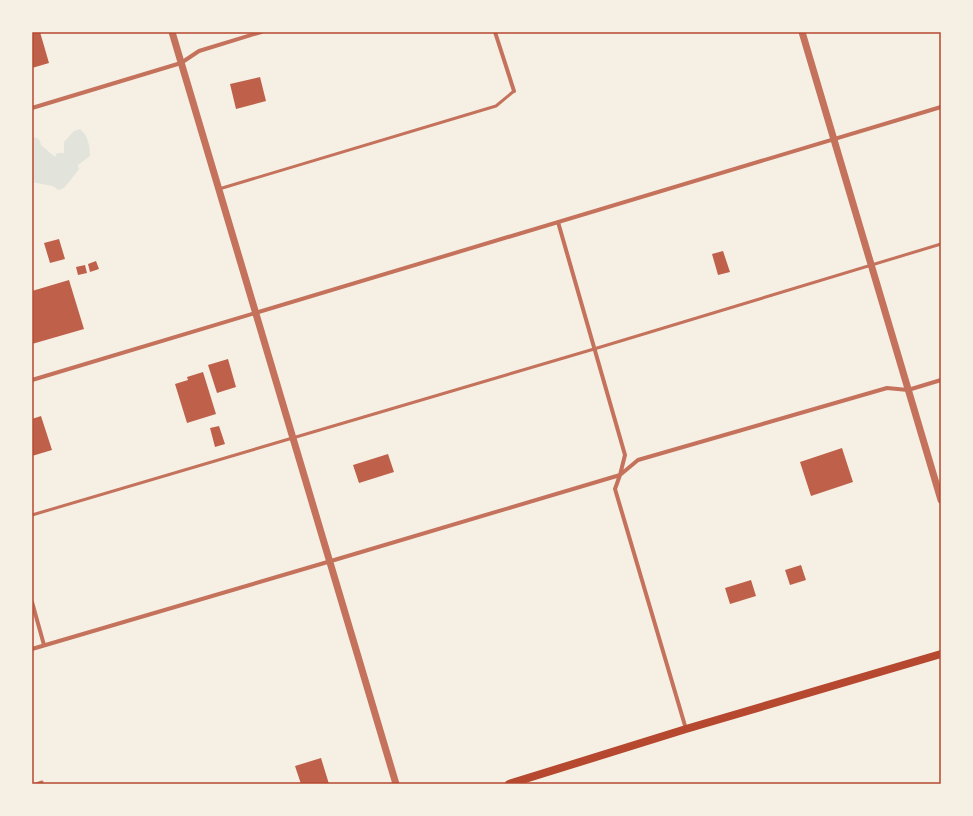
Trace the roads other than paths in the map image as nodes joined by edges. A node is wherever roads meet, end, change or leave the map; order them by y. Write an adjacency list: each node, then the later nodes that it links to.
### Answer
1 (172, 32): 5 (street)
2 (261, 32): 5 (street)
3 (495, 32): 6 (street)
4 (802, 32): 9 (street)
5 (181, 63): 8 (street); 10 (street)
6 (514, 91): 10 (lane)
7 (941, 107): 9 (street)
8 (32, 108)
9 (834, 140): 11 (street); 13 (street)
10 (219, 189): 14 (street)
11 (558, 222): 14 (street); 15 (street)
12 (941, 244): 13 (lane)
13 (871, 265): 15 (lane); 18 (street)
14 (256, 312): 16 (street); 19 (street)
15 (594, 349): 19 (lane); 20 (street)
16 (32, 380)
17 (941, 380): 18 (street)
18 (908, 390): 20 (street); 21 (street)
19 (293, 437): 22 (lane); 23 (street)
20 (620, 474): 23 (street); 28 (street)
21 (941, 500)
22 (32, 515)
23 (331, 561): 25 (street); 31 (street)
24 (32, 602): 25 (street)
25 (44, 646): 26 (street)
26 (32, 649)
27 (941, 654): 28 (main road)
28 (686, 729): 32 (main road)
29 (42, 782): 30 (lane)
30 (36, 784)
31 (396, 784)
32 (509, 784)

